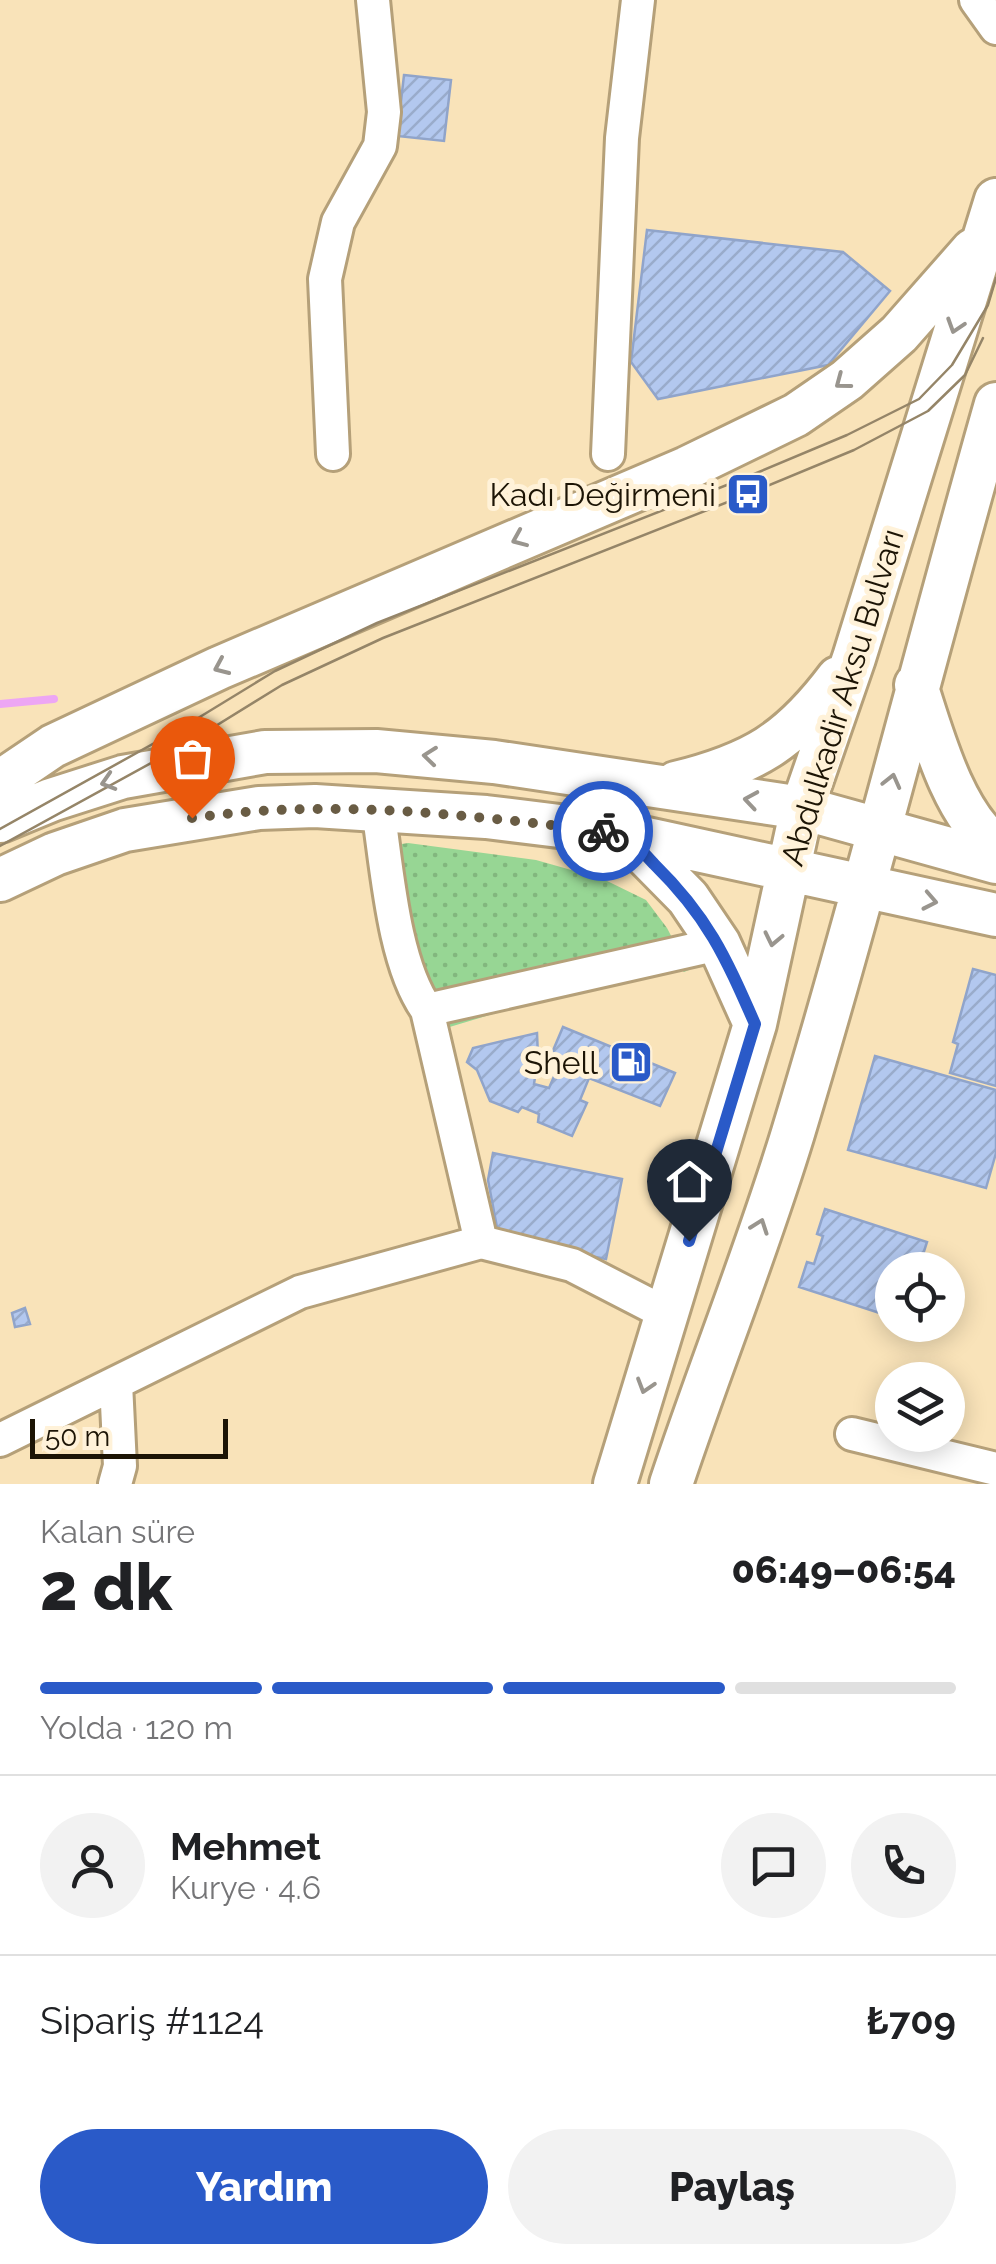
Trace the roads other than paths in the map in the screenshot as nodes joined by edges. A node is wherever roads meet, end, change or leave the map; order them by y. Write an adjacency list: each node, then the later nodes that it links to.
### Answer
1 (373, 0): 7 (street)
2 (638, 0): 8 (street)
3 (976, 0): 4 (street)
4 (996, 28)
5 (990, 219): 9 (main road, Abdulkadir Aksu Bulvarı, one-way to 9); 11 (main road, one-way to 11)
6 (996, 404): 10 (main road, Abdulkadir Aksu Bulvarı)
7 (333, 454)
8 (608, 454)
9 (854, 658): 12 (main road); 13 (main road, Abdulkadir Aksu Bulvarı)
10 (916, 685): 16 (main road, Abdulkadir Aksu Bulvarı, one-way to 10); 18 (main road)
11 (0, 782)
12 (660, 786): 13 (main road, one-way to 12); 15 (main road, one-way to 15)
13 (802, 808): 16 (main road); 20 (main road, Abdulkadir Aksu Bulvarı)
14 (378, 809): 17 (main road); 21 (main road); 25 (street)
15 (0, 821)
16 (881, 828): 19 (main road); 22 (main road, Abdulkadir Aksu Bulvarı)
17 (624, 834): 20 (main road); 24 (main road)
18 (996, 846)
19 (996, 862)
20 (788, 870): 22 (main road); 26 (main road, Abdulkadir Aksu Bulvarı, one-way to 26)
21 (0, 880)
22 (864, 888): 23 (main road, one-way to 23); 35 (main road, Abdulkadir Aksu Bulvarı, one-way to 22)
23 (996, 914)
24 (719, 944): 25 (street); 26 (main road)
25 (427, 1010): 27 (street)
26 (755, 1024): 28 (main road, Abdulkadir Aksu Bulvarı)
27 (481, 1242): 28 (street); 29 (street)
28 (667, 1314): 34 (main road, Abdulkadir Aksu Bulvarı, one-way to 34)
29 (116, 1383): 31 (street); 33 (street)
30 (852, 1434): 32 (street)
31 (0, 1440)
32 (996, 1468)
33 (114, 1484)
34 (614, 1484)
35 (672, 1484)

